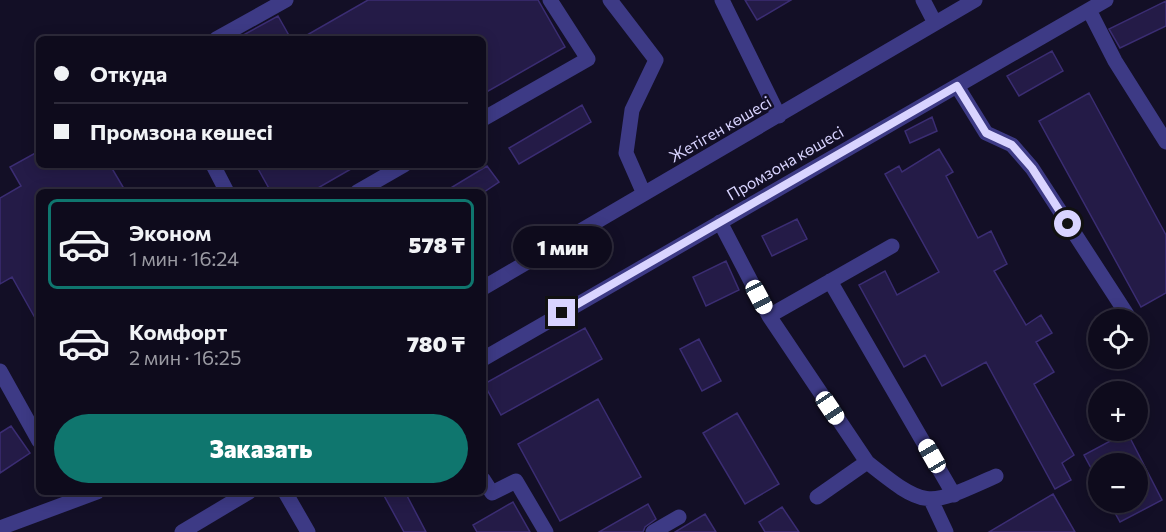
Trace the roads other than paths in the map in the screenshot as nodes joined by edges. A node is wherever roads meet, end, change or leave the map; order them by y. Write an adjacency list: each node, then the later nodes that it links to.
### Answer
1 (286, 0): 10 (street)
2 (550, 0): 13 (street)
3 (610, 0): 19 (street)
4 (722, 0): 12 (street)
5 (923, 0): 9 (street)
6 (975, 0): 9 (street, Жетіген көшесі)
7 (1106, 0): 8 (street, Промзона көшесі)
8 (1089, 10): 11 (street, Промзона көшесі); 14 (street)
9 (935, 23): 12 (street, Жетіген көшесі)
10 (221, 36)
11 (957, 86): 20 (street, Промзона көшесі); 24 (street)
12 (779, 116): 19 (street, Жетіген көшесі)
13 (486, 117)
14 (1166, 142)
15 (215, 168): 17 (street)
16 (399, 168): 18 (street)
17 (225, 189)
18 (362, 189)
19 (644, 194): 23 (street, Жетіген көшесі)
20 (720, 222): 25 (street); 26 (street, Промзона көшесі)
21 (892, 246): 22 (street)
22 (830, 281): 25 (street); 34 (street)
23 (486, 286)
24 (1123, 309)
25 (769, 316): 29 (street)
26 (486, 357)
27 (0, 371): 28 (street)
28 (36, 436)
29 (867, 462): 36 (street); 37 (street)
30 (996, 476): 34 (street)
31 (486, 484): 42 (street)
32 (244, 495): 40 (street)
33 (287, 495): 41 (street)
34 (954, 495): 37 (street)
35 (70, 497): 39 (street)
36 (817, 497)
37 (931, 500): 44 (street)
38 (679, 517): 43 (street)
39 (0, 528)
40 (182, 532)
41 (308, 532)
42 (546, 532)
43 (653, 532)
44 (946, 532)

